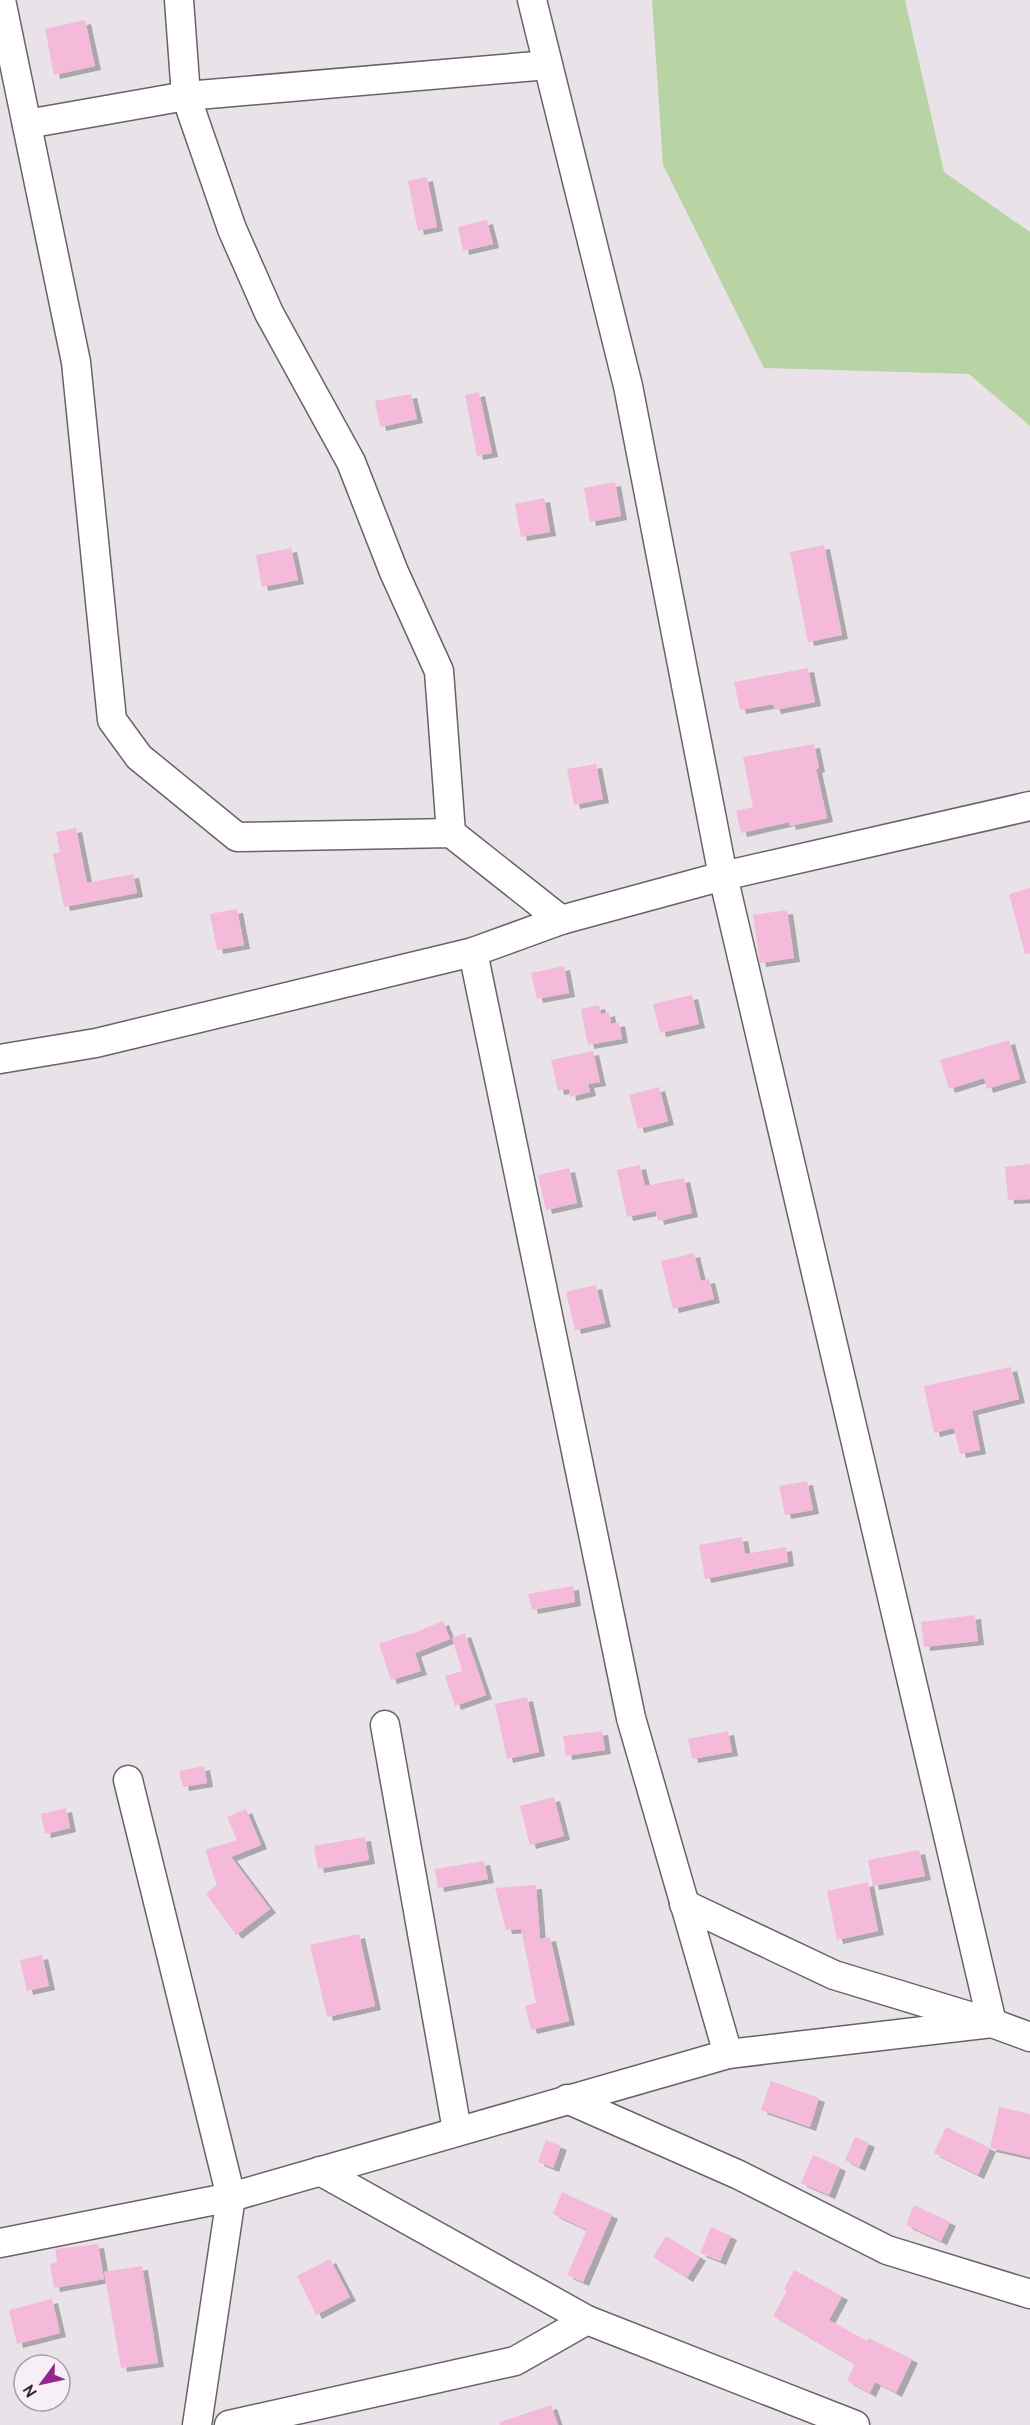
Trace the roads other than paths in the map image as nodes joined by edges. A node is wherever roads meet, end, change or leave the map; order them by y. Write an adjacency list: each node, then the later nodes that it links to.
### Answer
1 (2, 0): 6 (street)
2 (179, 0): 5 (street)
3 (532, 0): 4 (street)
4 (548, 65): 5 (street); 9 (street)
5 (186, 96): 6 (street); 8 (street)
6 (27, 124): 8 (street)
7 (1030, 806): 9 (street)
8 (452, 833): 10 (street)
9 (723, 876): 10 (street); 16 (street)
10 (561, 920): 11 (street)
11 (473, 952): 12 (street); 15 (street)
12 (0, 1059)
13 (386, 1725): 20 (street)
14 (128, 1780): 22 (street)
15 (684, 1904): 16 (street); 18 (street)
16 (992, 2023): 17 (street); 18 (street)
17 (1030, 2037)
18 (728, 2054): 19 (street)
19 (567, 2099): 20 (street); 24 (street)
20 (457, 2130): 21 (street)
21 (320, 2171): 22 (street); 25 (street)
22 (231, 2197): 23 (street); 26 (street)
23 (0, 2243)
24 (1030, 2294)
25 (587, 2320): 27 (street); 28 (street)
26 (197, 2425)
27 (229, 2425)
28 (855, 2425)

